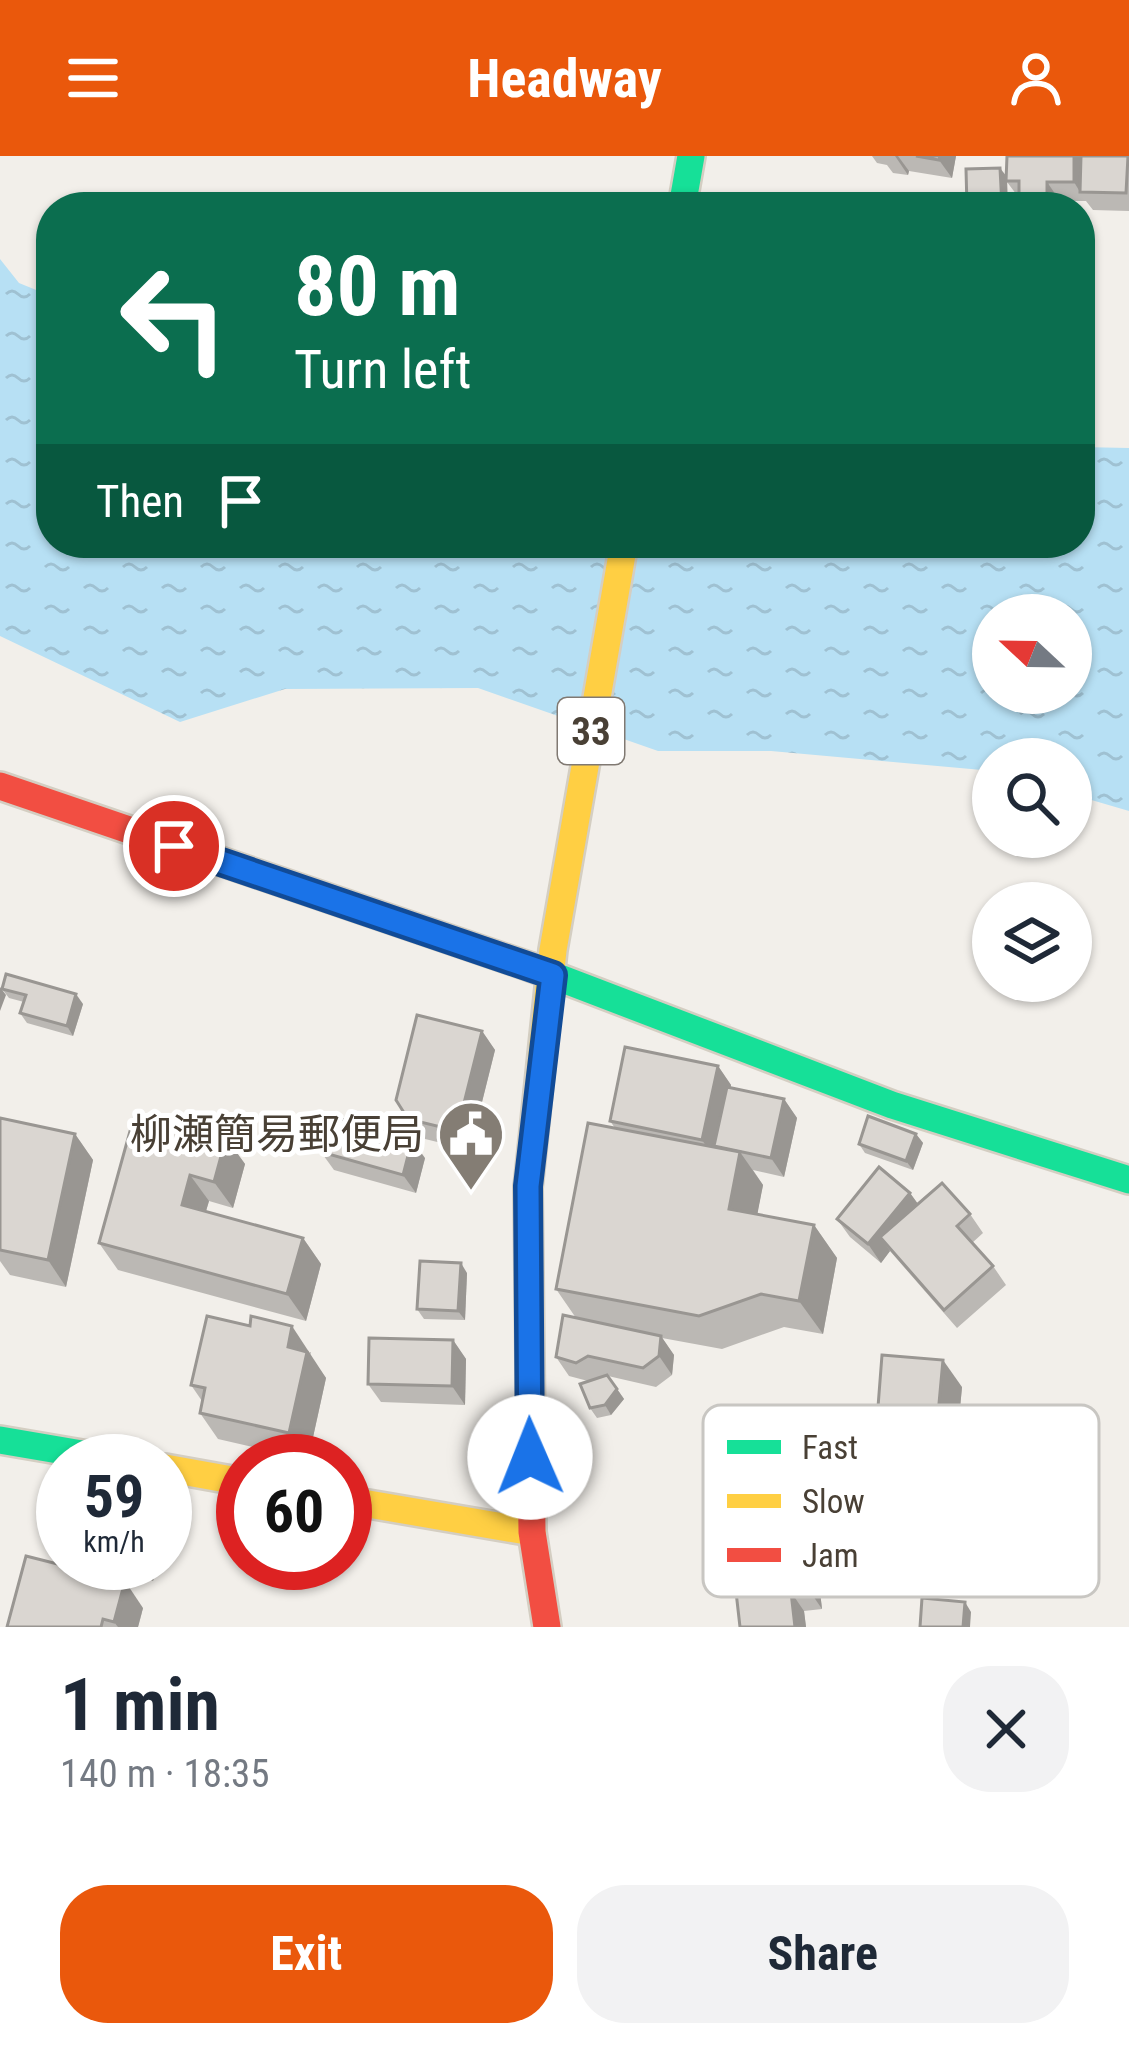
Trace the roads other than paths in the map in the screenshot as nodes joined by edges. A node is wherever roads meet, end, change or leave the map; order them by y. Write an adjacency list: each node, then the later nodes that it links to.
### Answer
1 (691, 156): 2 (street)
2 (684, 192)
3 (621, 558): 5 (street, 33)
4 (0, 786): 5 (street)
5 (553, 975): 6 (street); 10 (street, 33)
6 (1129, 1180)
7 (0, 1440): 8 (street)
8 (36, 1446)
9 (372, 1505): 10 (street)
10 (532, 1532): 11 (street, 33)
11 (547, 1627)

